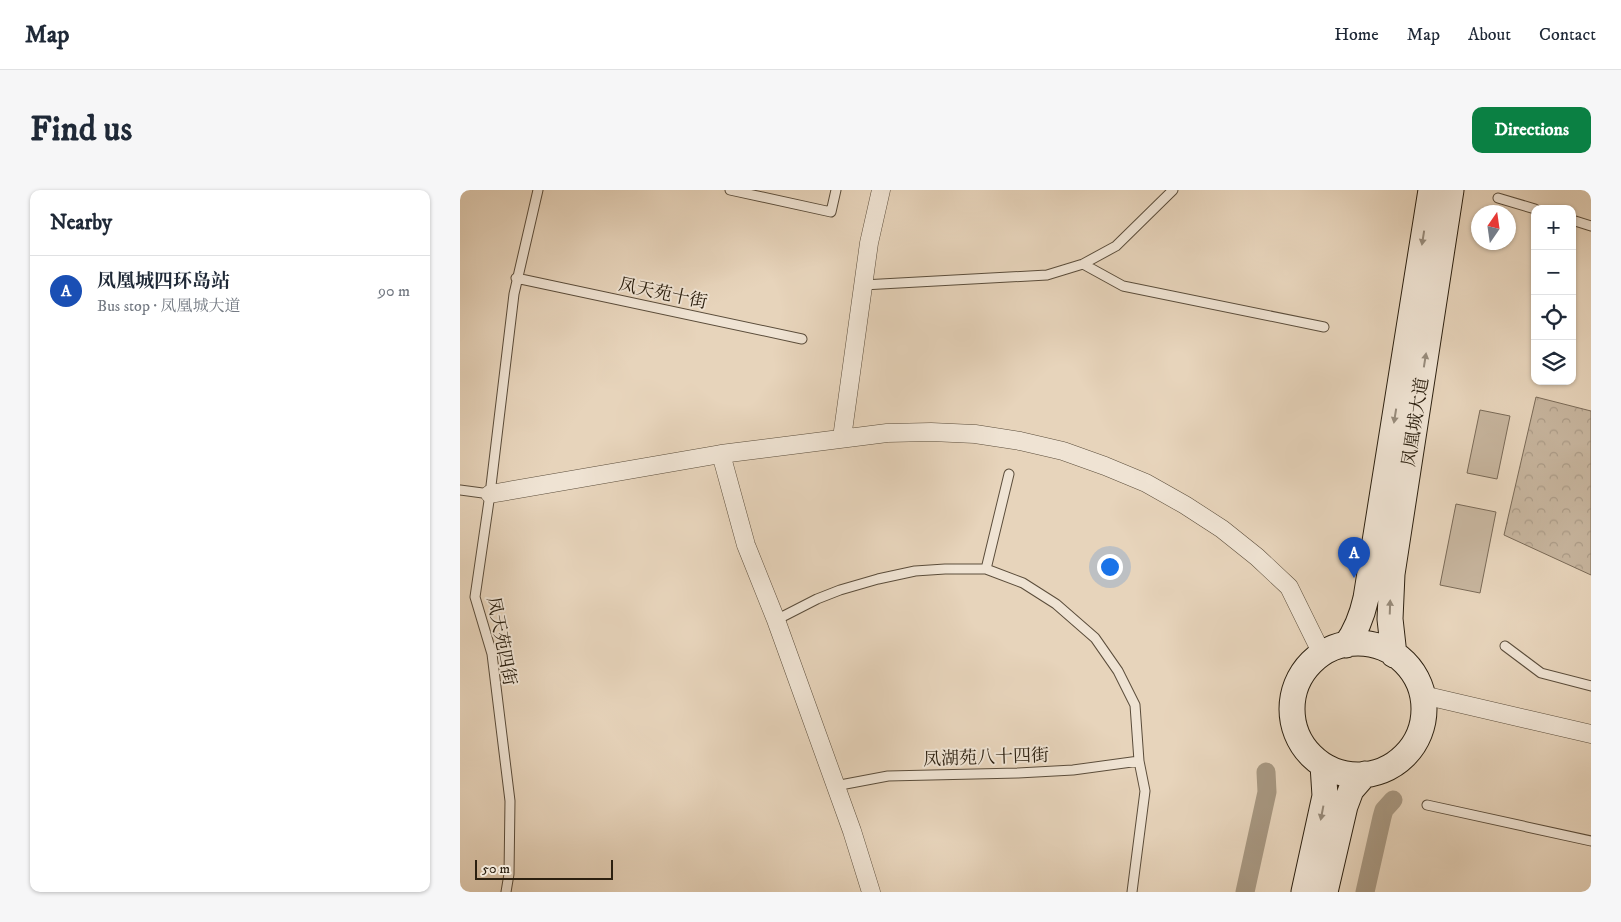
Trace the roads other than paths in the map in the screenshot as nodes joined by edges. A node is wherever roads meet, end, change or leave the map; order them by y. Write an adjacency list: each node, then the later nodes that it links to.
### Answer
1 (538, 190): 13 (lane, 凤天苑四街)
2 (730, 190): 3 (lane)
3 (836, 190)
4 (881, 190): 14 (street)
5 (1173, 190): 12 (lane)
6 (1431, 190): 24 (main road, 凤凰城大道, one-way to 24)
7 (1451, 190): 27 (main road, 凤凰城大道, one-way to 7)
8 (1498, 198): 9 (lane)
9 (1531, 208)
10 (1576, 221): 11 (lane)
11 (1591, 226)
12 (1083, 264): 14 (lane); 15 (lane)
13 (516, 278): 16 (lane, 凤天苑十街); 21 (lane, 凤天苑四街)
14 (863, 285): 17 (street)
15 (1324, 327)
16 (802, 340)
17 (842, 438): 18 (street); 26 (street)
18 (721, 454): 21 (street); 23 (street)
19 (1009, 474): 22 (lane)
20 (460, 490): 21 (lane)
21 (490, 494): 37 (lane, 凤天苑四街)
22 (986, 569): 23 (lane); 31 (lane)
23 (776, 620): 34 (street)
24 (1346, 645): 26 (main road); 27 (main road)
25 (1505, 646): 28 (lane)
26 (1322, 654): 32 (main road)
27 (1394, 655): 29 (main road)
28 (1591, 686)
29 (1422, 695): 30 (street); 33 (main road)
30 (1591, 734)
31 (1139, 760): 34 (lane, 凤湖苑八十四街); 39 (lane)
32 (1323, 765): 33 (main road); 40 (main road, one-way to 40)
33 (1365, 774): 41 (main road)
34 (835, 786): 38 (street)
35 (1426, 805): 36 (lane)
36 (1591, 841)
37 (506, 892)
38 (871, 892)
39 (1132, 892)
40 (1304, 892)
41 (1326, 892)

